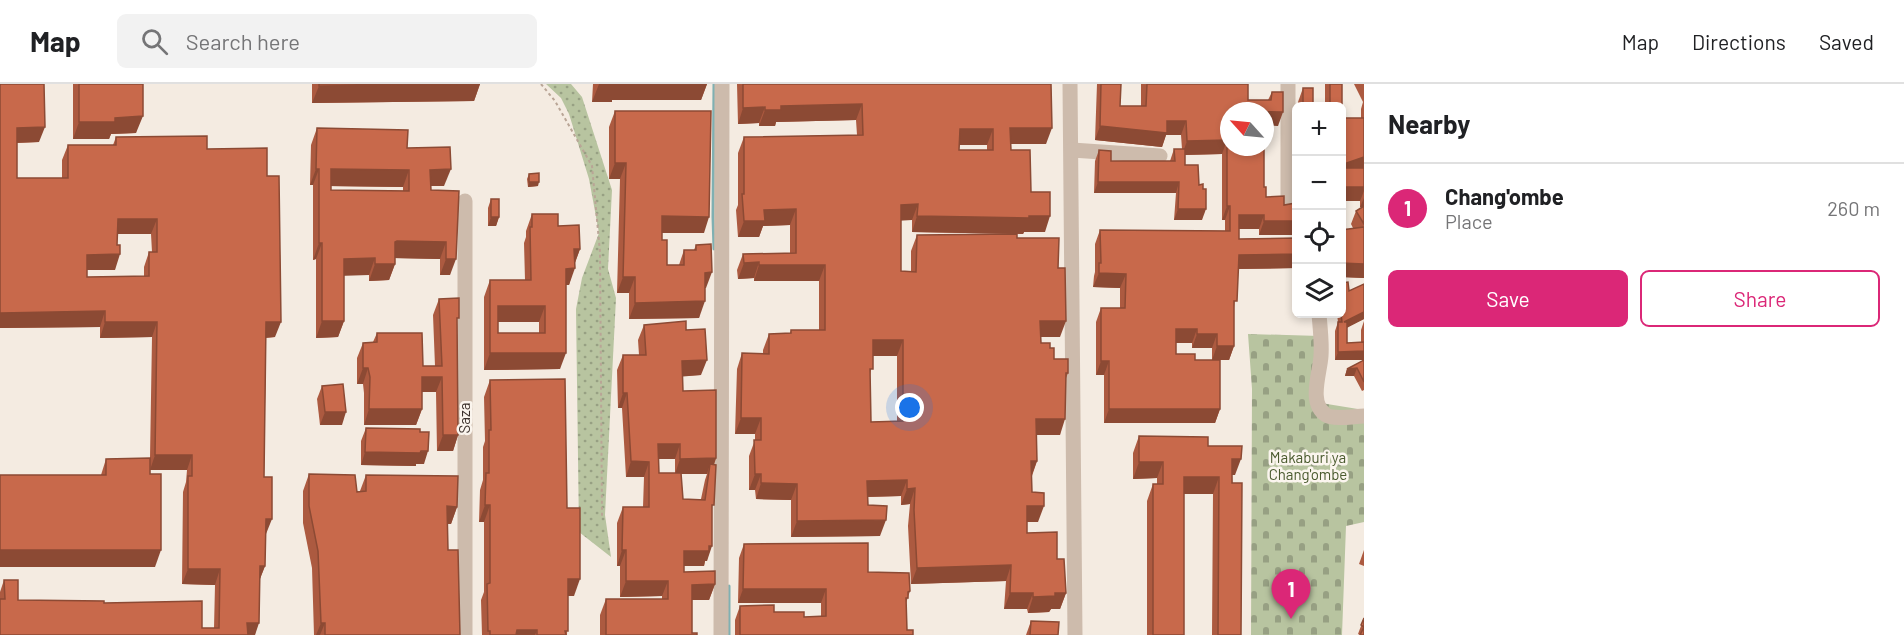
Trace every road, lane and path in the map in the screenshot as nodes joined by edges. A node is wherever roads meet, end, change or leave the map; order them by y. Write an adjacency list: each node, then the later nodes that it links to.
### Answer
1 (541, 84): 11 (path)
2 (722, 84): 13 (street)
3 (1070, 84): 5 (street)
4 (1288, 84): 8 (street)
5 (1072, 150): 6 (street); 14 (street)
6 (1160, 156)
7 (465, 201): 12 (street, Saza)
8 (1288, 208)
9 (1319, 318): 10 (street)
10 (1364, 416)
11 (602, 518)
12 (465, 635)
13 (721, 635)
14 (1075, 635)

